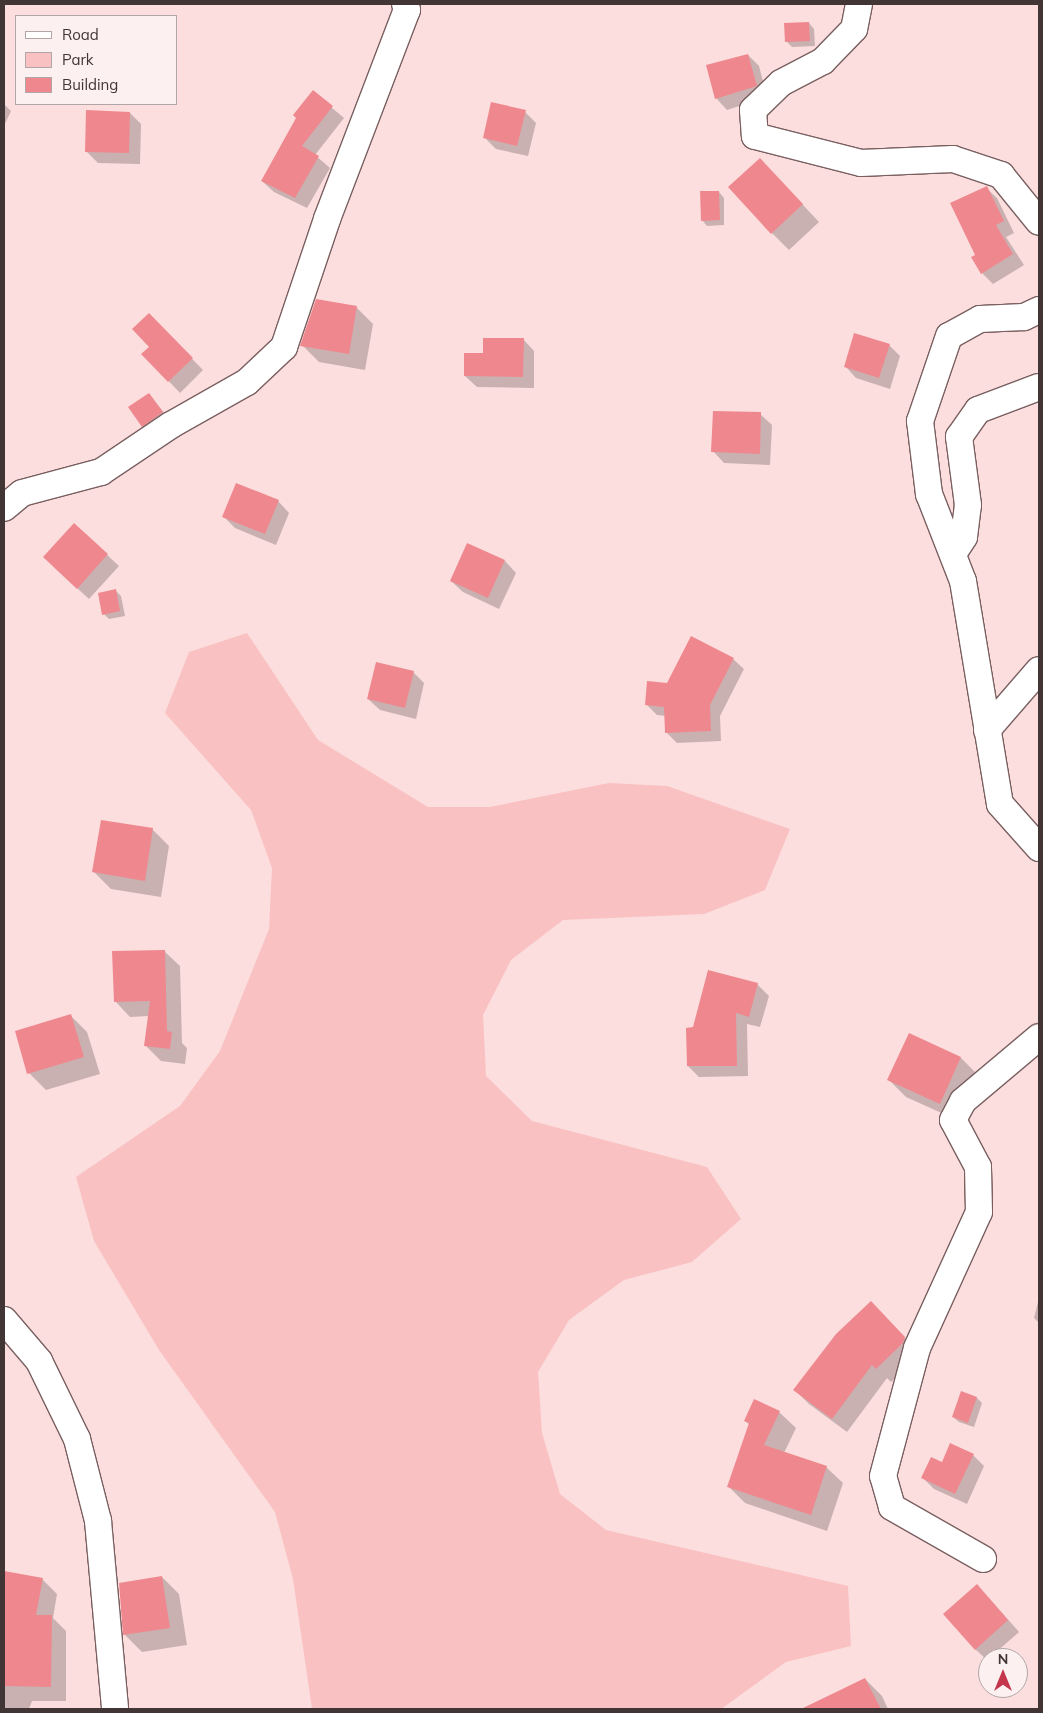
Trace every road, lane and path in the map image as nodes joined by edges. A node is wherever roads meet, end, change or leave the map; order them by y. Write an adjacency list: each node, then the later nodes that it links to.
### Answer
1 (405, 4): 6 (street)
2 (859, 4): 3 (street)
3 (1039, 222)
4 (1039, 310): 7 (street)
5 (1039, 387): 7 (street)
6 (4, 508)
7 (953, 554): 9 (street)
8 (1039, 670): 9 (street)
9 (987, 730): 10 (street)
10 (1039, 848)
11 (1039, 1037): 13 (street)
12 (4, 1320): 14 (street)
13 (983, 1559)
14 (115, 1709)

